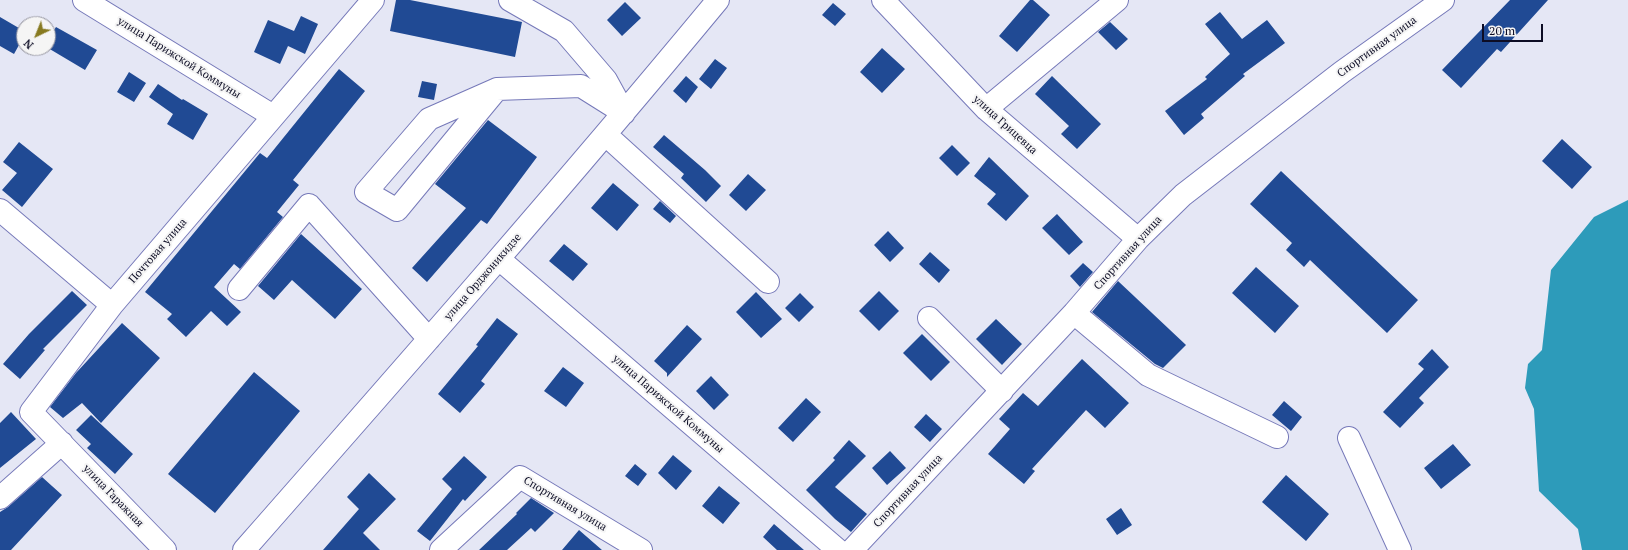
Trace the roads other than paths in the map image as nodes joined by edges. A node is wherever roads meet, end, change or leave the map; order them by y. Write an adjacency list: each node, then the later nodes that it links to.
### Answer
1 (84, 0): 11 (street, улица Парижской Коммуны)
2 (374, 0): 11 (street, Почтовая улица)
3 (510, 0): 10 (street)
4 (718, 0): 10 (street, улица Орджоникидзе)
5 (883, 0): 9 (street, улица Грицевца)
6 (1117, 0): 9 (street)
7 (1435, 2): 14 (street, Спортивная улица)
8 (497, 89): 8 (street); 10 (street)
9 (986, 109): 14 (street, улица Грицевца)
10 (624, 113): 12 (street, улица Орджоникидзе)
11 (273, 116): 18 (street, Почтовая улица)
12 (606, 134): 15 (street, улица Орджоникидзе); 16 (street)
13 (0, 210): 18 (street)
14 (1138, 239): 19 (street, Спортивная улица)
15 (499, 259): 21 (street, улица Орджоникидзе); 31 (street, улица Парижской Коммуны)
16 (768, 282)
17 (239, 289): 21 (street)
18 (112, 305): 25 (street, Почтовая улица)
19 (1074, 312): 22 (street, Спортивная улица); 23 (street)
20 (929, 318): 22 (street)
21 (429, 339): 28 (street, улица Орджоникидзе)
22 (1002, 391): 32 (street, Спортивная улица)
23 (1277, 437)
24 (1349, 438): 33 (street)
25 (62, 443): 26 (street); 27 (street, улица Гаражная)
26 (0, 498)
27 (165, 550)
28 (244, 550)
29 (441, 550): 30 (street, Спортивная улица)
30 (641, 550)
31 (838, 550)
32 (852, 550)
33 (1400, 550)

